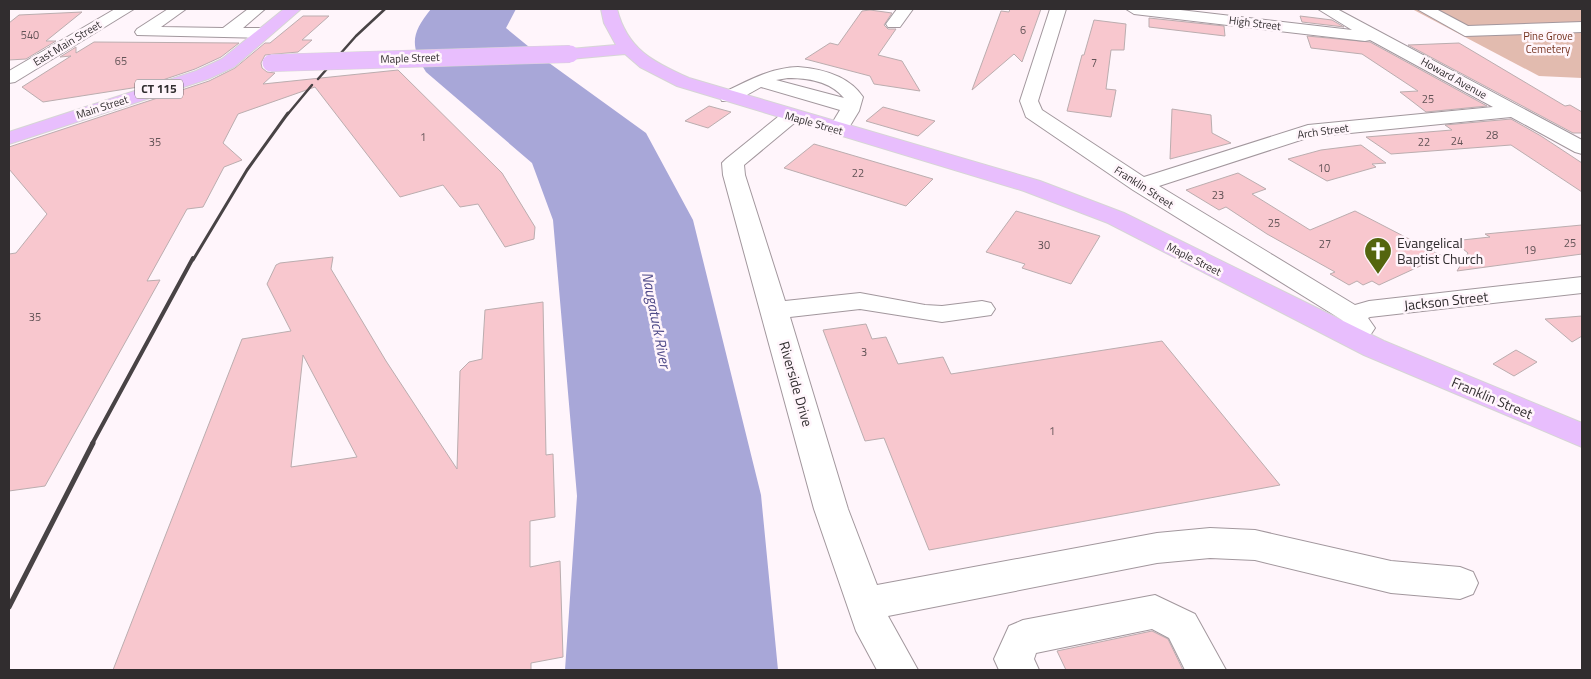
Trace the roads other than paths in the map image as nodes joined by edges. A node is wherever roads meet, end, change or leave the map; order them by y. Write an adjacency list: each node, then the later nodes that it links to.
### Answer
1 (125, 9): 18 (street, East Main Street)
2 (178, 9): 13 (street)
3 (257, 9): 13 (street)
4 (293, 9): 14 (main road, Main Street / CT 115)
5 (609, 9): 16 (main road)
6 (905, 9): 11 (street)
7 (1058, 9): 25 (street, Franklin Street)
8 (1134, 9): 15 (street, High Street)
9 (1326, 9): 15 (street, Howard Avenue)
10 (1425, 9): 12 (street)
11 (894, 24)
12 (1582, 26)
13 (226, 33): 14 (street)
14 (264, 33): 17 (main road, Main Street / CT 115)
15 (1377, 36): 20 (street, Howard Avenue)
16 (628, 49): 17 (main road, Maple Street, bridge); 19 (main road, Maple Street)
17 (224, 65): 23 (main road, Main Street / CT 115)
18 (9, 78)
19 (729, 98): 21 (main road, Maple Street); 22 (street)
20 (1513, 110): 24 (street, Howard Avenue); 25 (street, Arch Street)
21 (790, 116): 22 (main road, Maple Street); 28 (street, Riverside Drive)
22 (838, 130): 30 (main road, Maple Street)
23 (9, 138)
24 (1582, 148)
25 (1141, 185): 29 (street, Franklin Street)
26 (1582, 285): 29 (street, Jackson Street)
27 (982, 309): 28 (street)
28 (775, 310): 33 (street, Riverside Drive)
29 (1351, 314): 30 (street)
30 (1374, 348): 31 (main road, Franklin Street)
31 (1582, 436)
32 (1460, 583): 33 (street)
33 (865, 604): 34 (street, Riverside Drive)
34 (898, 670)
35 (1019, 670): 36 (street)
36 (1206, 670)

